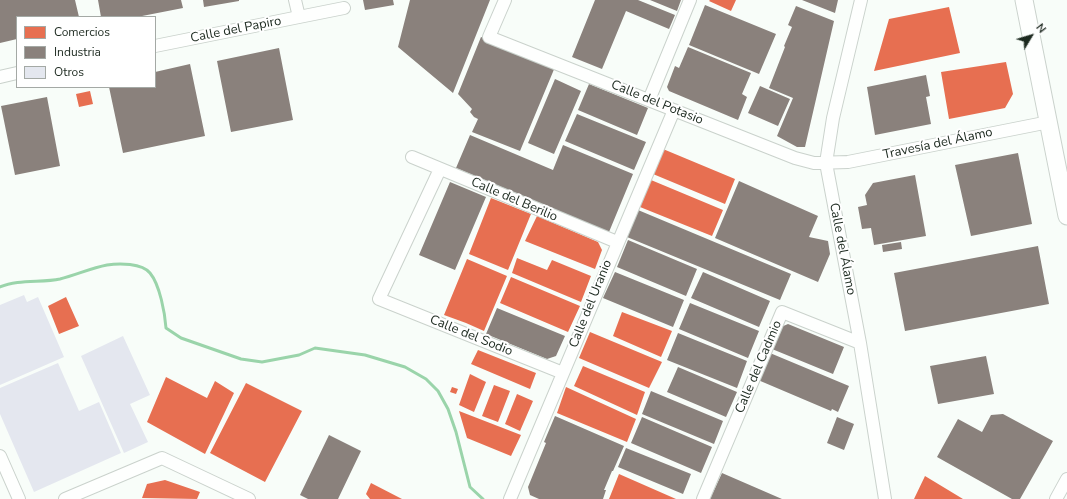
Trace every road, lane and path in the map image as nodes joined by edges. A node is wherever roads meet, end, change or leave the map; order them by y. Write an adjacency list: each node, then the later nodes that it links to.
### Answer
1 (295, 0): 7 (street, Calle del Papiro)
2 (505, 0): 11 (street, Calle del Potasio)
3 (690, 0): 11 (street)
4 (861, 0): 15 (street, Calle del Álamo)
5 (1024, 0): 13 (street)
6 (344, 8): 7 (street)
7 (299, 17): 8 (street, Calle del Papiro)
8 (156, 46)
9 (16, 73): 10 (street)
10 (0, 77)
11 (649, 100): 12 (street, Calle del Potasio)
12 (674, 110): 15 (street, Calle del Potasio); 18 (street, Calle del Uranio)
13 (1049, 122): 15 (street, Travesía del Álamo); 17 (street)
14 (412, 157): 16 (street, Calle del Berilio)
15 (826, 163): 19 (street, Calle del Álamo)
16 (440, 169): 18 (street, Calle del Berilio); 20 (street, Calle del Sodio)
17 (1067, 216)
18 (617, 242): 20 (street, Calle del Uranio)
19 (860, 343): 27 (street, Calle del Cadmio); 28 (street, Calle del Álamo)
20 (563, 373): 26 (street, Calle del Uranio)
21 (0, 456): 23 (street)
22 (1067, 479): 29 (street)
23 (19, 499)
24 (65, 499): 25 (street)
25 (249, 499)
26 (510, 499)
27 (703, 499)
28 (885, 499)
29 (1056, 499)

